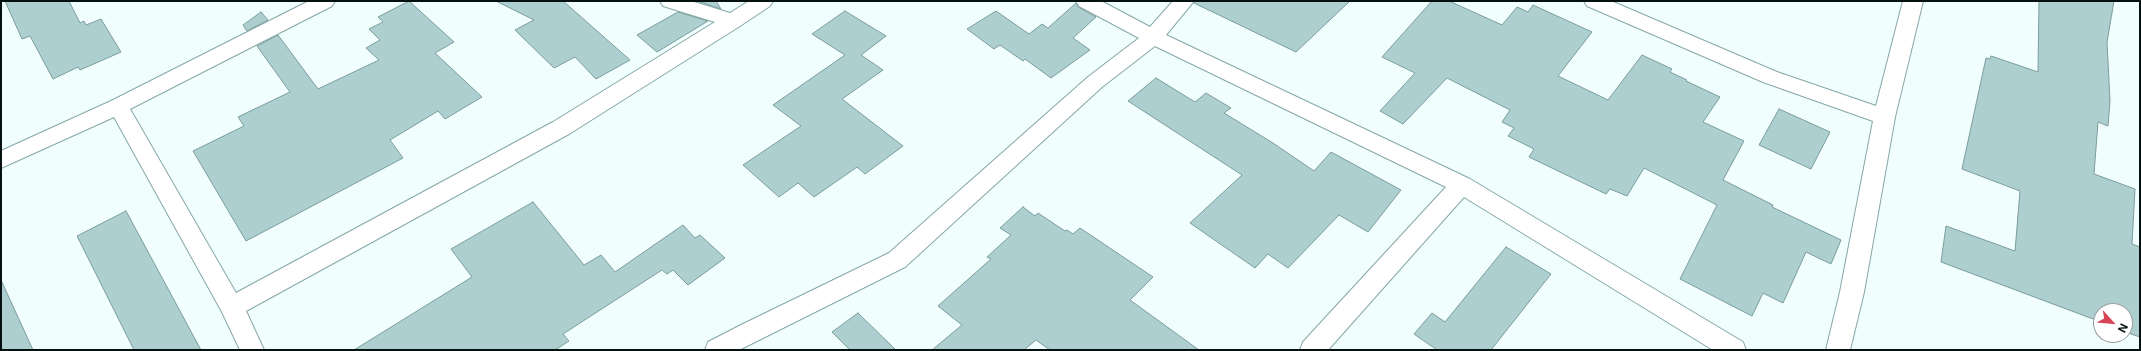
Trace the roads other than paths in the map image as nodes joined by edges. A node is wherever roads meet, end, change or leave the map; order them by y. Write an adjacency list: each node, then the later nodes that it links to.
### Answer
1 (326, 1): 10 (street)
2 (670, 1): 8 (street)
3 (763, 1): 8 (street)
4 (1086, 1): 9 (street)
5 (1184, 1): 9 (street)
6 (1594, 1): 11 (street)
7 (1913, 1): 11 (street)
8 (733, 21): 14 (street)
9 (1153, 37): 13 (street); 16 (street)
10 (118, 106): 12 (street); 14 (street)
11 (1884, 117): 19 (street)
12 (1, 160)
13 (1462, 185): 17 (street); 18 (street)
14 (232, 307): 15 (street)
15 (252, 350)
16 (717, 350)
17 (1312, 350)
18 (1734, 350)
19 (1838, 350)

